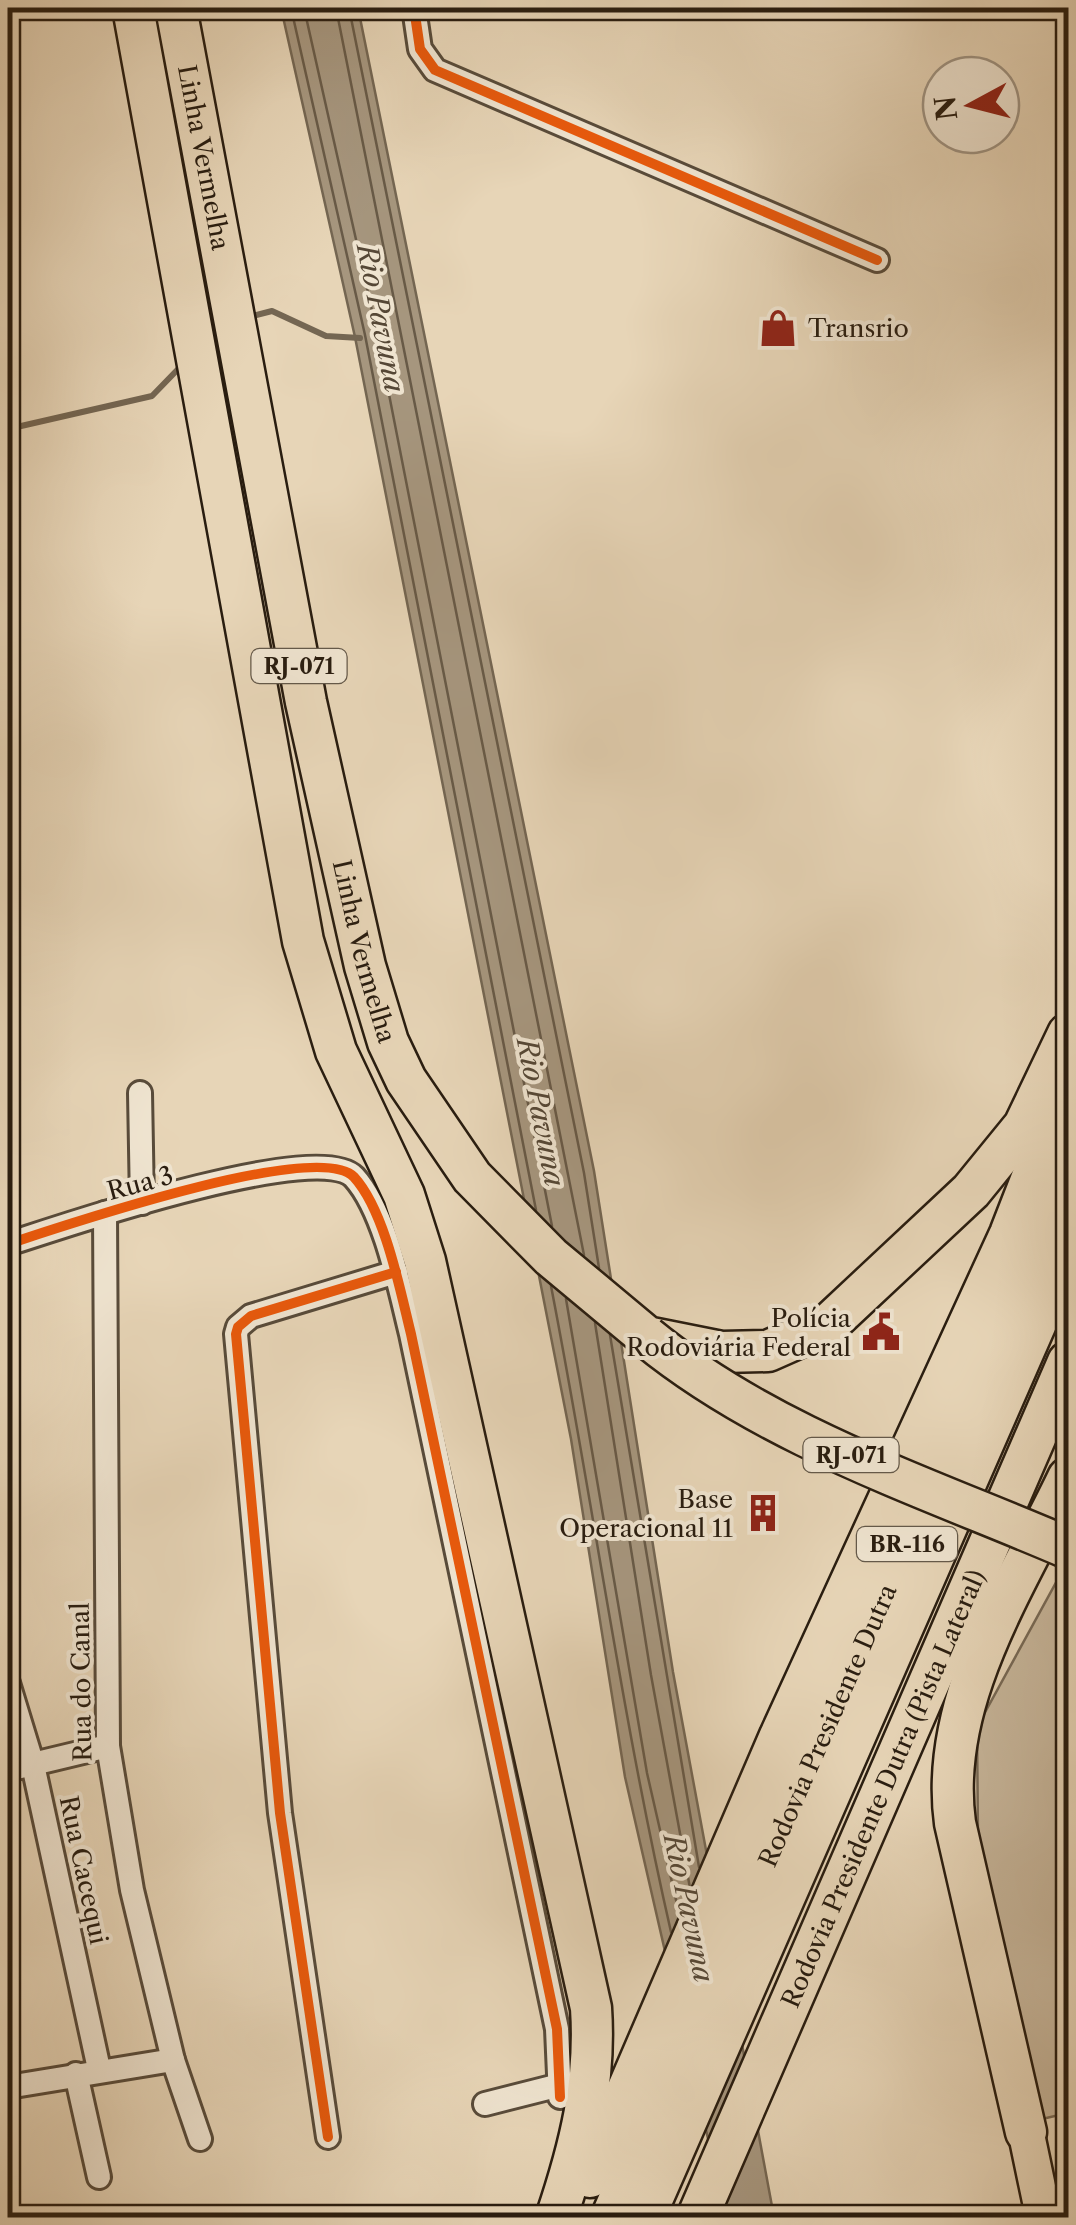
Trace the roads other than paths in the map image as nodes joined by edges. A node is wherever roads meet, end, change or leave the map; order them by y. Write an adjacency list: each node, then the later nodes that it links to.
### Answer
1 (134, 8): 5 (highway, Linha Vermelha / RJ-071)
2 (176, 8): 6 (highway, Linha Vermelha / RJ-071)
3 (414, 8): 4 (street)
4 (876, 260)
5 (254, 666): 6 (highway); 35 (highway)
6 (365, 966): 16 (highway, Linha Vermelha / RJ-071)
7 (1068, 1034): 16 (highway)
8 (1068, 1084): 36 (highway, BR-116)
9 (140, 1093): 11 (street)
10 (1068, 1178): 37 (highway, Rodovia Presidente Dutra / BR-116)
11 (142, 1203): 12 (street, Rua 3); 15 (street, Rua 3)
12 (105, 1213): 13 (street, Rua 3); 23 (street, Rua do Canal)
13 (8, 1244)
14 (1068, 1250): 38 (highway, Rodovia Presidente Dutra / BR-116)
15 (396, 1272): 29 (street, Rua 3); 31 (street)
16 (646, 1337): 21 (highway, Linha Vermelha / RJ-071, bridge)
17 (1068, 1362): 19 (highway, Rodovia Presidente Dutra (Pista Lateral) / BR-116)
18 (1068, 1390): 19 (highway)
19 (1018, 1475): 34 (highway, Rodovia Presidente Dutra (Pista Lateral) / BR-116)
20 (1068, 1478): 30 (highway)
21 (1068, 1548)
22 (8, 1684): 24 (street, Rua Cacequi)
23 (108, 1746): 24 (street); 26 (street, Rua do Canal)
24 (33, 1765): 25 (street); 27 (street, Rua Cacequi)
25 (8, 1770)
26 (173, 2060): 27 (street); 32 (street, Rua do Canal)
27 (87, 2072): 28 (street); 33 (street, Rua Cacequi)
28 (8, 2087)
29 (485, 2104)
30 (1026, 2132): 39 (main road)
31 (328, 2137)
32 (200, 2139)
33 (99, 2177)
34 (702, 2206)
35 (556, 2218)
36 (572, 2218)
37 (610, 2218)
38 (644, 2218)
39 (1044, 2218)

